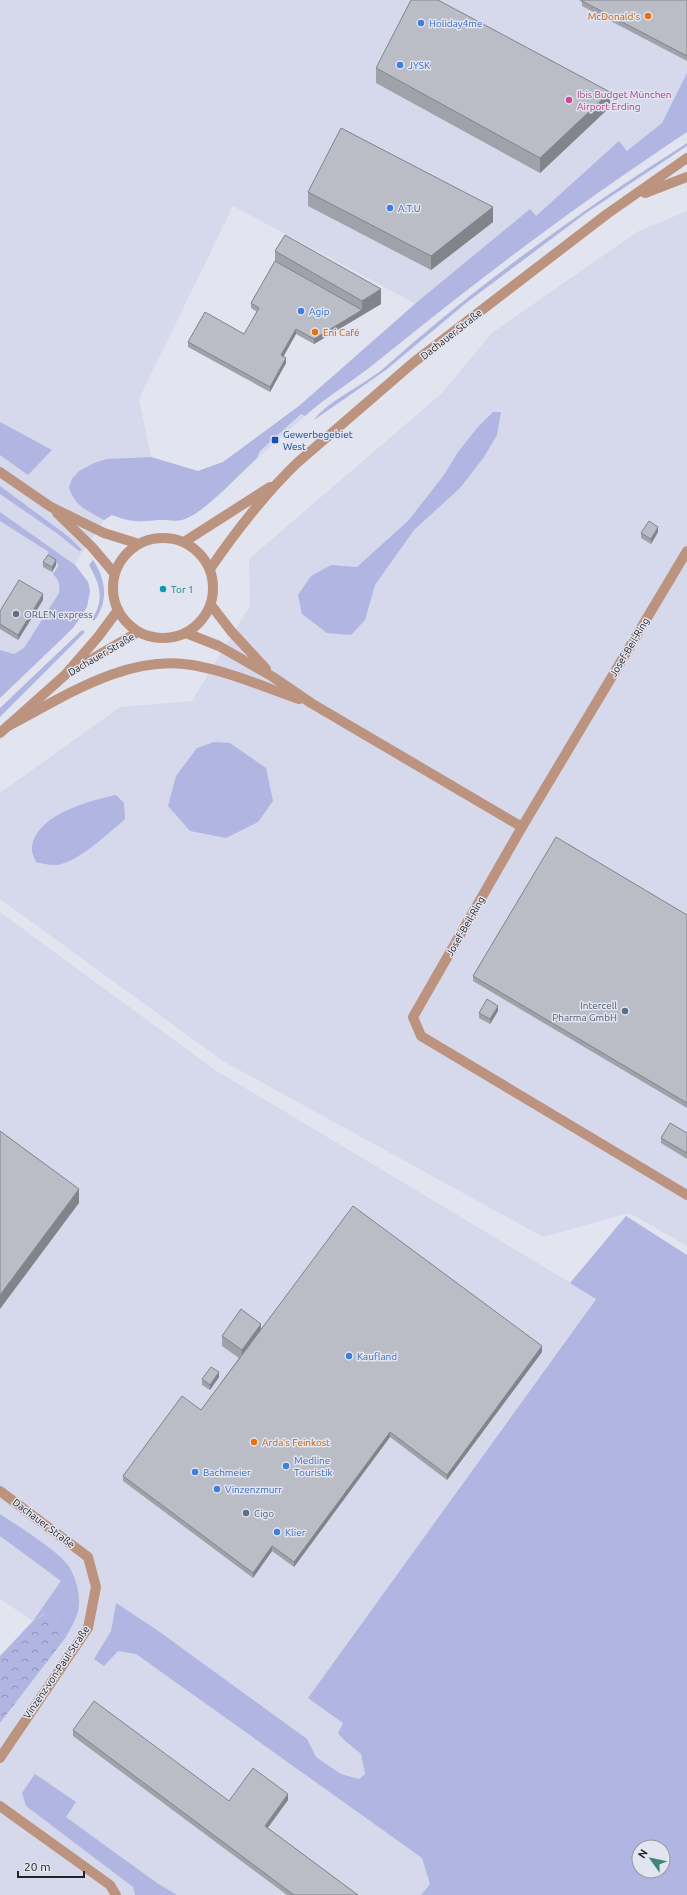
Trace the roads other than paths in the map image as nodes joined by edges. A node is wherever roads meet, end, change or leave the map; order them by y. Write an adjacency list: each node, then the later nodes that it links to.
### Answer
1 (687, 157): 3 (street, Dachauer Straße)
2 (687, 177): 3 (street, Dachauer Straße)
3 (632, 198): 5 (street, Dachauer Straße)
4 (0, 472): 6 (street)
5 (278, 481): 7 (street, Dachauer Straße); 10 (street, Dachauer Straße)
6 (52, 507): 8 (street); 11 (street)
7 (184, 542): 8 (street, Dachauer Straße); 10 (street, Dachauer Straße)
8 (136, 543): 11 (street, Dachauer Straße)
9 (687, 551): 20 (street, Josef-Beil-Ring)
10 (210, 569): 12 (street, Dachauer Straße)
11 (114, 573): 13 (street, Dachauer Straße)
12 (211, 605): 15 (street, Dachauer Straße); 17 (street)
13 (118, 610): 14 (street, Dachauer Straße); 16 (street, Dachauer Straße)
14 (138, 632): 15 (street, Dachauer Straße); 16 (street, Dachauer Straße)
15 (186, 633): 17 (street)
16 (65, 675): 19 (street, Dachauer Straße)
17 (273, 677): 18 (street)
18 (311, 703): 19 (street); 20 (street)
19 (4, 729)
20 (522, 827): 21 (street, Josef-Beil-Ring)
21 (687, 1195)
22 (0, 1491): 23 (street, Dachauer Straße)
23 (88, 1557): 24 (street, Vinzenz-von-Paul-Straße)
24 (0, 1758)
25 (0, 1806): 26 (street)
26 (116, 1895)

